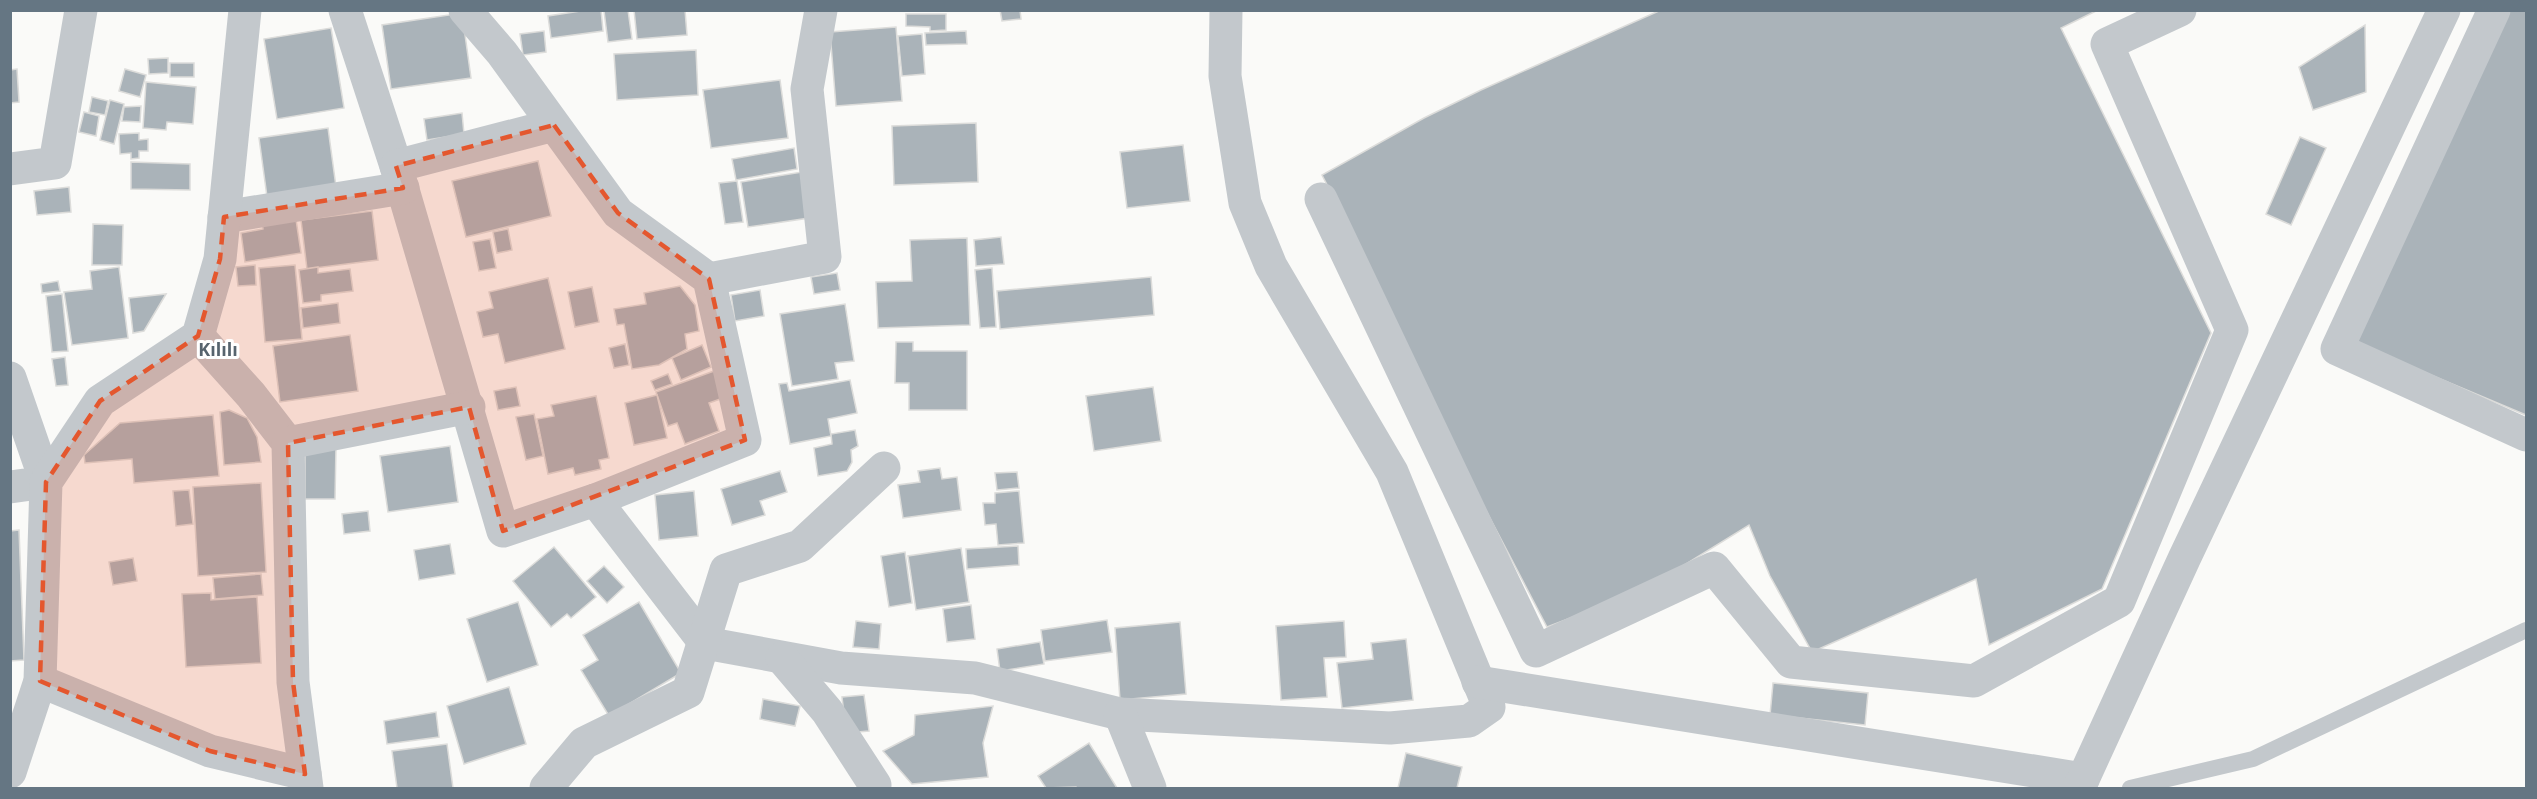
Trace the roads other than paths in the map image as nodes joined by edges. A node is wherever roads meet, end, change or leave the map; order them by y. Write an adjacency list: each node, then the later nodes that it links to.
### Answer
1 (81, 10): 11 (street)
2 (244, 10): 14 (street)
3 (345, 10): 12 (street)
4 (465, 10): 10 (street)
5 (821, 10): 15 (street)
6 (1226, 10): 29 (street)
7 (2180, 10): 13 (street)
8 (2494, 10): 19 (street)
9 (2442, 11): 33 (street)
10 (554, 125): 12 (street); 15 (street)
11 (10, 169)
12 (399, 177): 14 (street); 18 (street)
13 (1321, 199)
14 (224, 218): 16 (street)
15 (709, 279): 24 (street)
16 (198, 336): 20 (street); 22 (street)
17 (10, 378): 22 (street)
18 (469, 407): 20 (street); 24 (street)
19 (2526, 435)
20 (288, 443): 32 (street)
21 (884, 468): 26 (street)
22 (46, 482): 23 (street); 28 (street)
23 (10, 486)
24 (595, 500): 26 (street)
25 (2526, 630): 37 (lane)
26 (705, 643): 27 (street); 35 (street)
27 (782, 658): 30 (street); 34 (street)
28 (40, 681): 31 (street); 32 (street)
29 (1478, 682): 30 (street); 33 (street)
30 (1120, 714): 36 (street)
31 (10, 772)
32 (306, 781)
33 (2081, 784)
34 (875, 785)
35 (546, 789)
36 (1150, 789)
37 (2130, 789)

